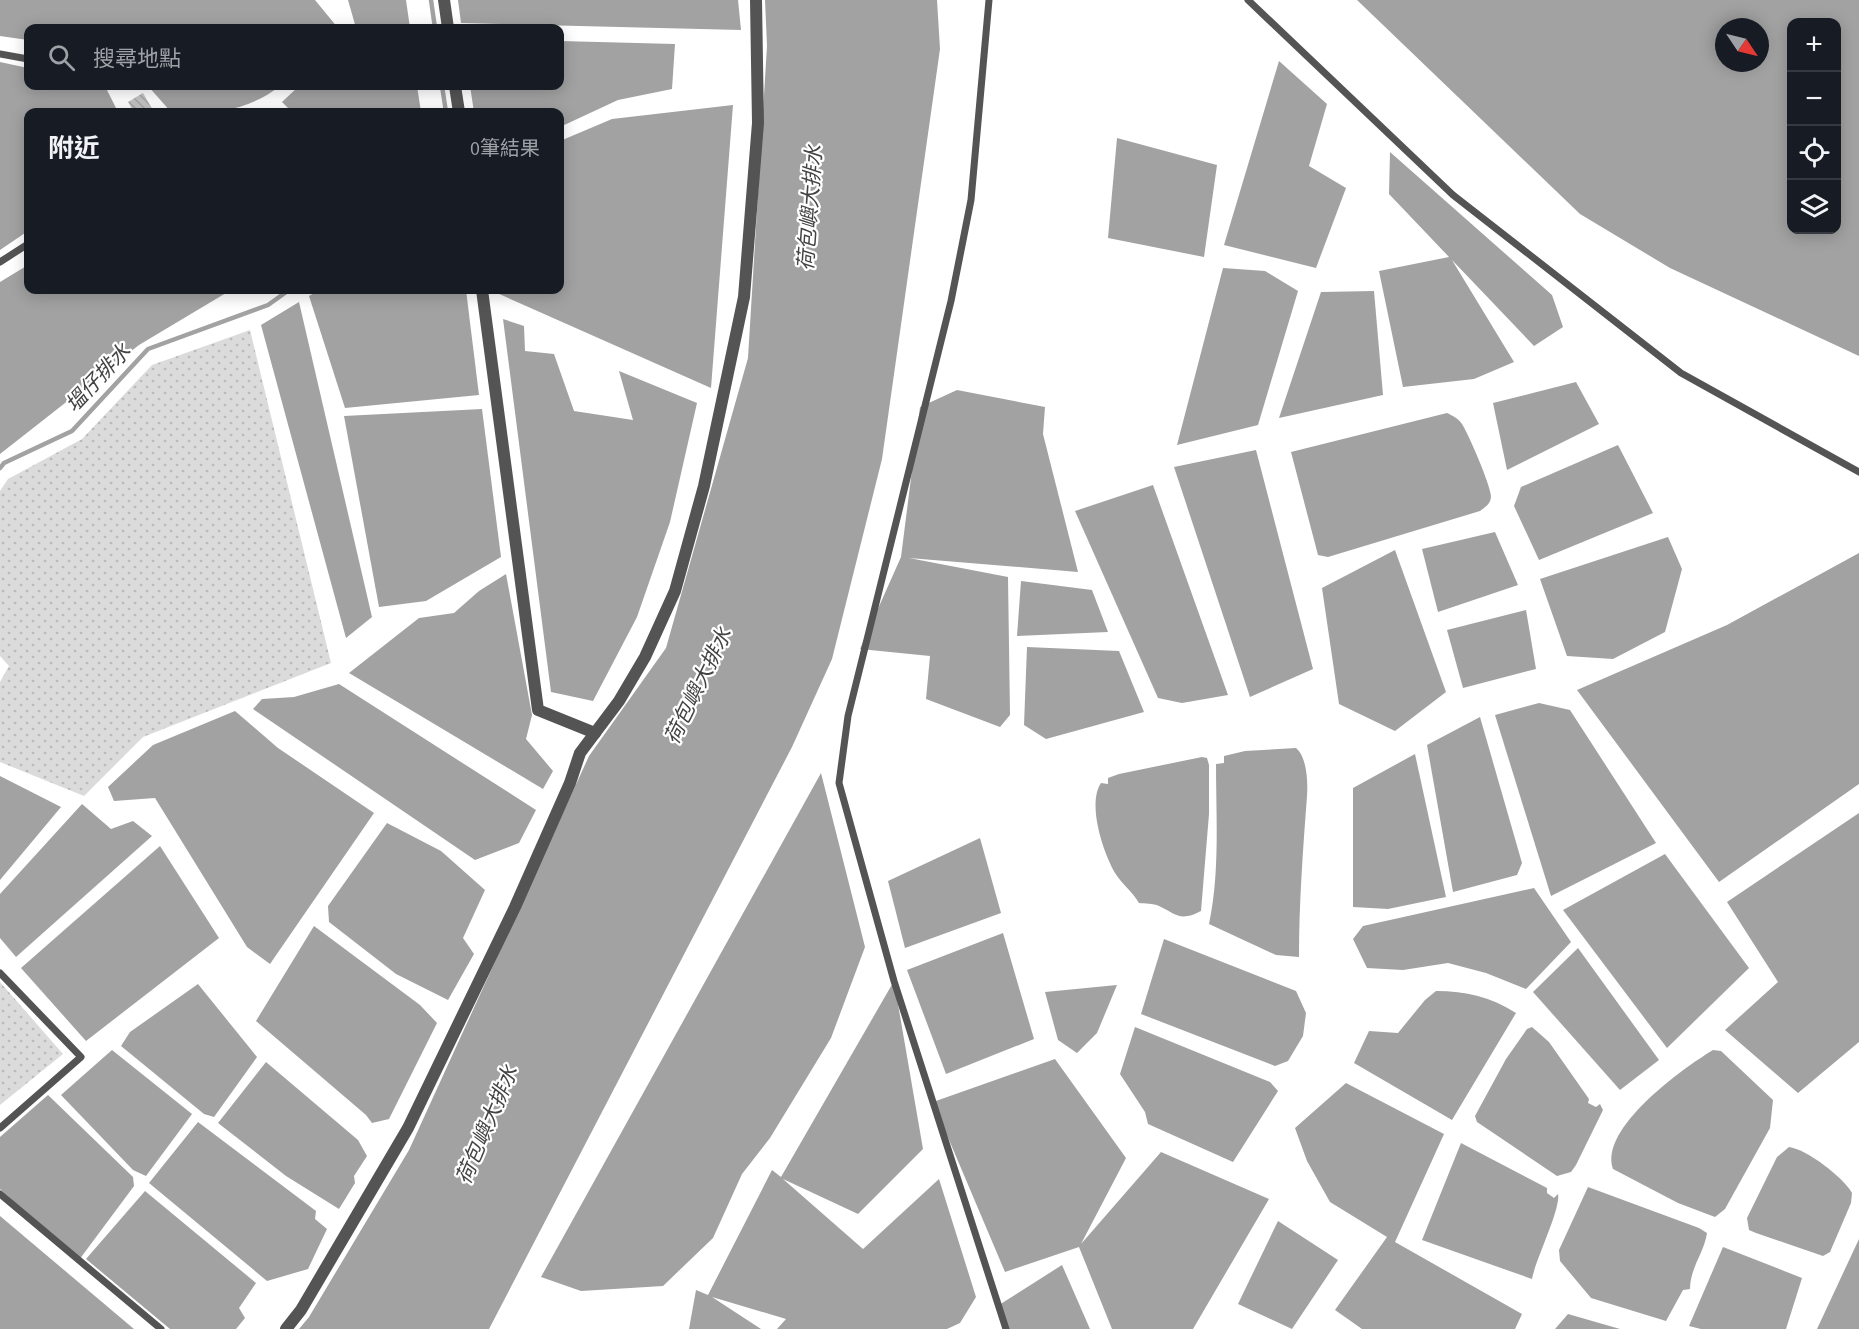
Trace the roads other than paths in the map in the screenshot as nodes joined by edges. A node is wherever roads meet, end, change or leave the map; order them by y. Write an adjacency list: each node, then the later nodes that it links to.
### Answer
1 (444, 0): 5 (street)
2 (756, 0): 14 (street)
3 (989, 0): 20 (lane)
4 (1248, 0): 13 (lane)
5 (447, 24)
6 (0, 54): 7 (lane)
7 (24, 58)
8 (456, 90): 9 (street)
9 (458, 108)
10 (24, 247): 11 (lane)
11 (0, 262)
12 (483, 294): 14 (street)
13 (1859, 472)
14 (595, 733): 19 (street)
15 (0, 973): 16 (lane)
16 (0, 1128)
17 (0, 1194): 18 (lane)
18 (161, 1329)
19 (286, 1329)
20 (1006, 1329)

